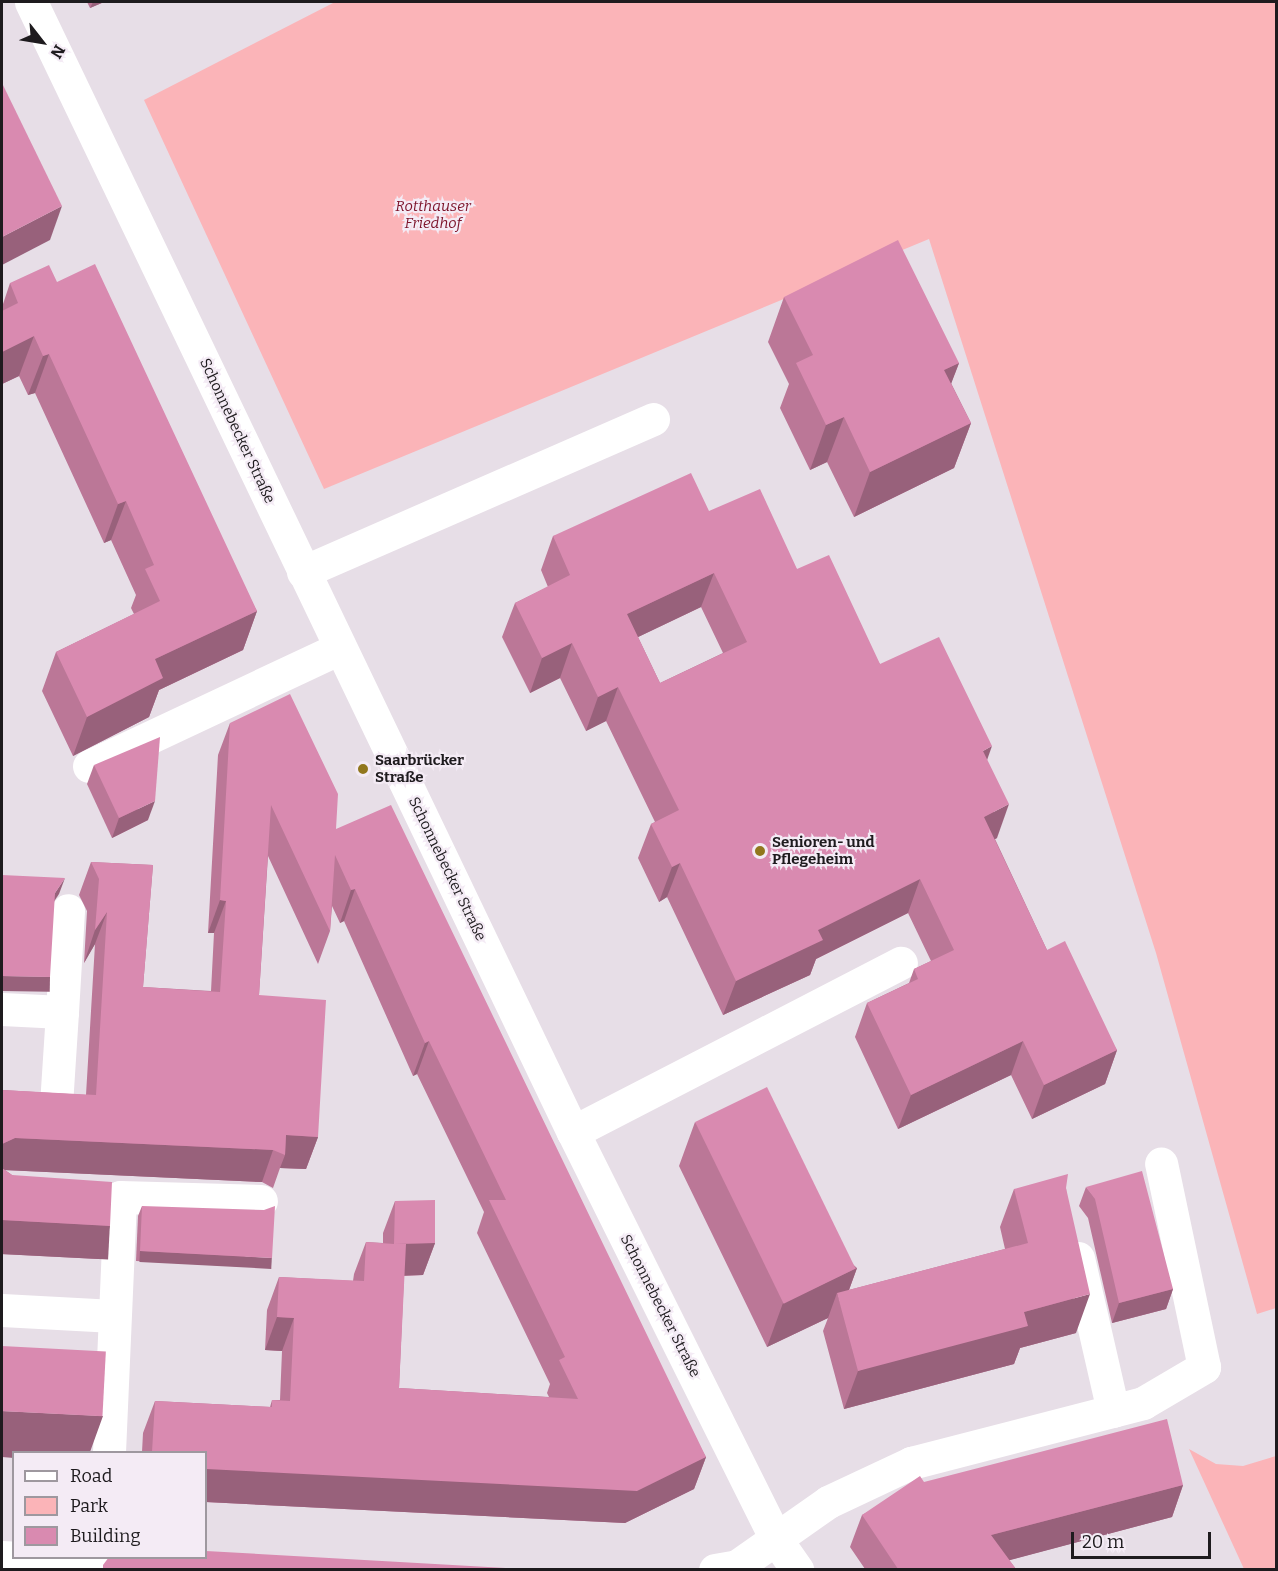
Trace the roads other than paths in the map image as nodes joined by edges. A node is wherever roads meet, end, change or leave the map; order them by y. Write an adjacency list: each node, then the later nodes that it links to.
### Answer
1 (31, 2): 3 (street, Schonnebecker Straße)
2 (653, 419): 3 (street)
3 (303, 572): 4 (street, Schonnebecker Straße)
4 (340, 648): 5 (street); 11 (street, Schonnebecker Straße)
5 (89, 765)
6 (68, 910): 9 (street)
7 (902, 963): 11 (street)
8 (2, 1009): 9 (street)
9 (62, 1012): 10 (street)
10 (56, 1106)
11 (573, 1132): 21 (street, Schonnebecker Straße)
12 (1161, 1163): 19 (street)
13 (84, 1195): 14 (street)
14 (120, 1197): 15 (street); 18 (street)
15 (261, 1201)
16 (1072, 1233): 19 (street)
17 (2, 1310): 18 (street)
18 (114, 1316): 20 (street)
19 (1128, 1407): 21 (street)
20 (109, 1451)
21 (776, 1538): 26 (street); 27 (street, Schonnebecker Straße)
22 (2, 1557): 24 (street)
23 (104, 1560): 24 (street); 25 (street)
24 (37, 1565)
25 (234, 1569)
26 (715, 1569)
27 (797, 1569)

